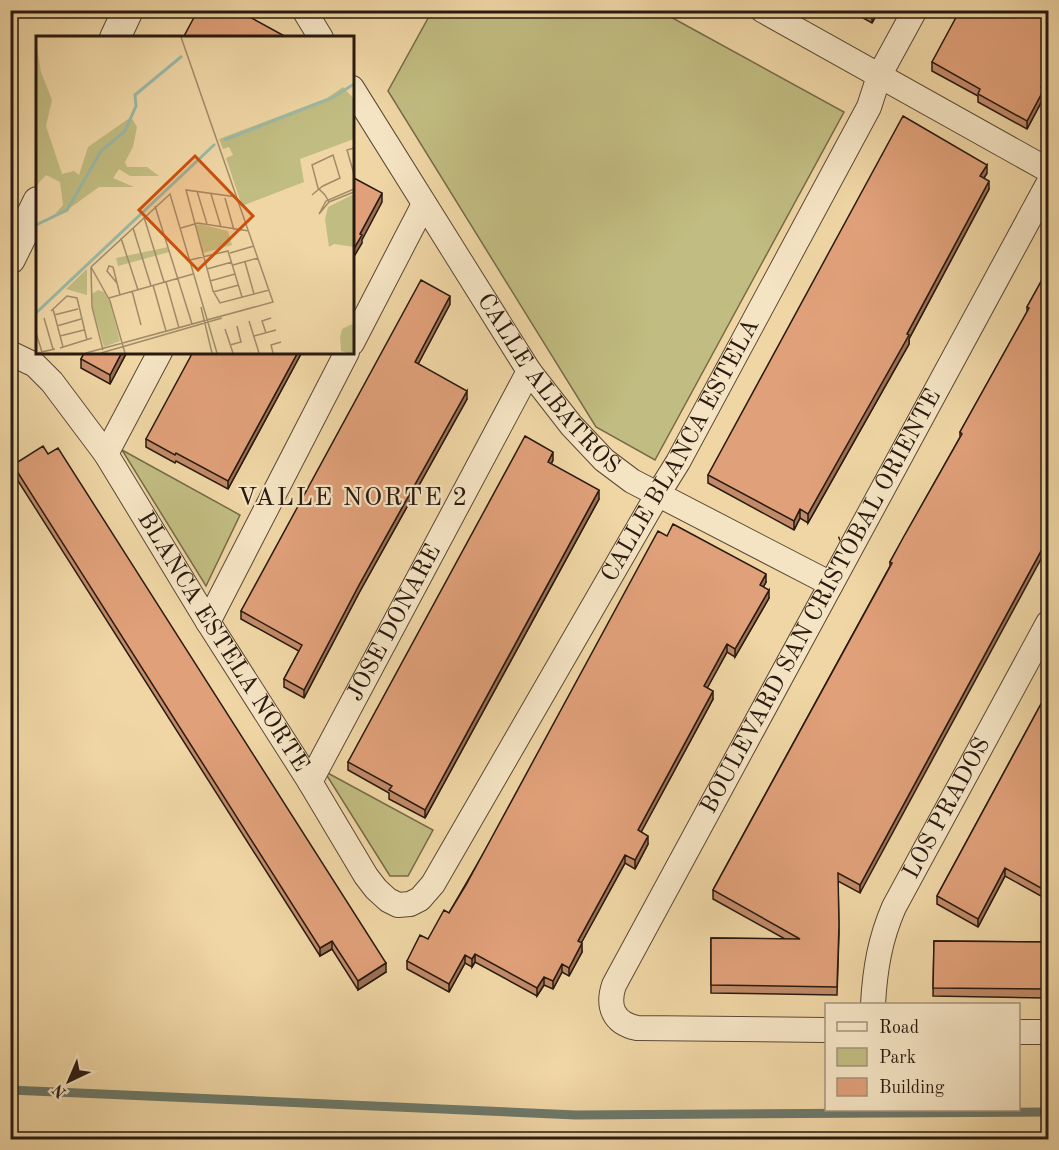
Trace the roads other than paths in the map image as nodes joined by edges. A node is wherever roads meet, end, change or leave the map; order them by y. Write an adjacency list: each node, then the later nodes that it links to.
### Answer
1 (128, 10): 5 (street)
2 (304, 10): 6 (street)
3 (762, 10): 7 (street)
4 (915, 10): 7 (street, CALLE BLANCA ESTELA)
5 (116, 36)
6 (320, 36)
7 (879, 76): 9 (street); 20 (street, CALLE BLANCA ESTELA)
8 (354, 91): 11 (street, CALLE ALBATROS)
9 (1048, 170)
10 (1048, 184): 21 (street, BOULEVARD SAN CRISTÓBAL ORIENTE)
11 (424, 204): 14 (street); 18 (street, CALLE ALBATROS)
12 (36, 206): 13 (street)
13 (10, 259)
14 (354, 339)
15 (10, 353): 19 (street, BLANCA ESTELA NORTE)
16 (159, 354): 19 (street)
17 (346, 354): 22 (street)
18 (530, 371): 20 (street, CALLE ALBATROS); 24 (street, JOSE DONARE)
19 (106, 454): 22 (street, BLANCA ESTELA NORTE)
20 (658, 494): 21 (street, CALLE ALBATROS); 25 (street, CALLE BLANCA ESTELA)
21 (831, 584): 27 (street, BOULEVARD SAN CRISTÓBAL ORIENTE)
22 (208, 622): 24 (street, BLANCA ESTELA NORTE)
23 (1048, 623): 26 (street, LOS PRADOS)
24 (310, 782): 25 (street, BLANCA ESTELA NORTE)
25 (433, 884)
26 (873, 1003)
27 (825, 1030)
28 (1020, 1032): 29 (street)
29 (1048, 1032)

